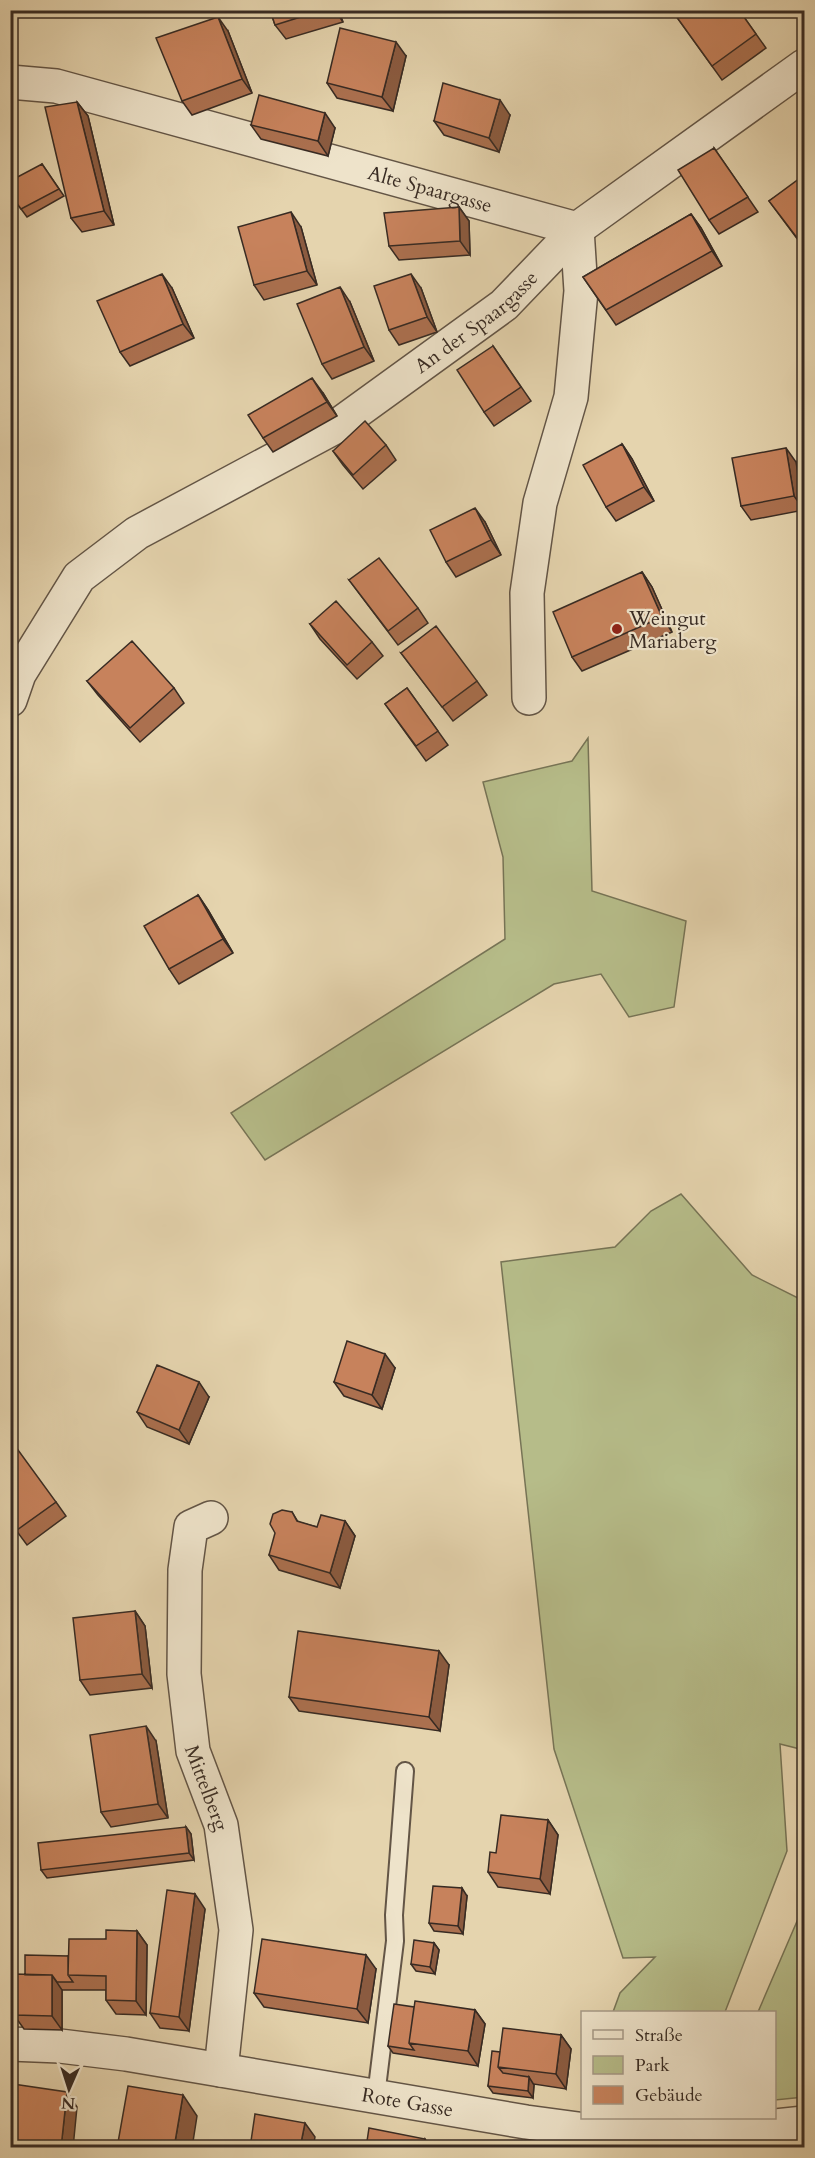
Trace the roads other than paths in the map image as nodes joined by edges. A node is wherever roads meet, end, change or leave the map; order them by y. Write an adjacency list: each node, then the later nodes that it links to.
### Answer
1 (804, 66): 3 (street)
2 (10, 82): 3 (street, Alte Spaargasse)
3 (578, 229): 4 (street); 5 (street, An der Spaargasse)
4 (529, 698)
5 (10, 700)
6 (211, 1518): 9 (street, Mittelberg)
7 (405, 1771): 10 (lane)
8 (10, 2044): 9 (street, Rote Gasse)
9 (221, 2070): 10 (street, Rote Gasse)
10 (376, 2096): 12 (street, Rote Gasse)
11 (804, 2123): 12 (street, Rote Gasse)
12 (744, 2139)

